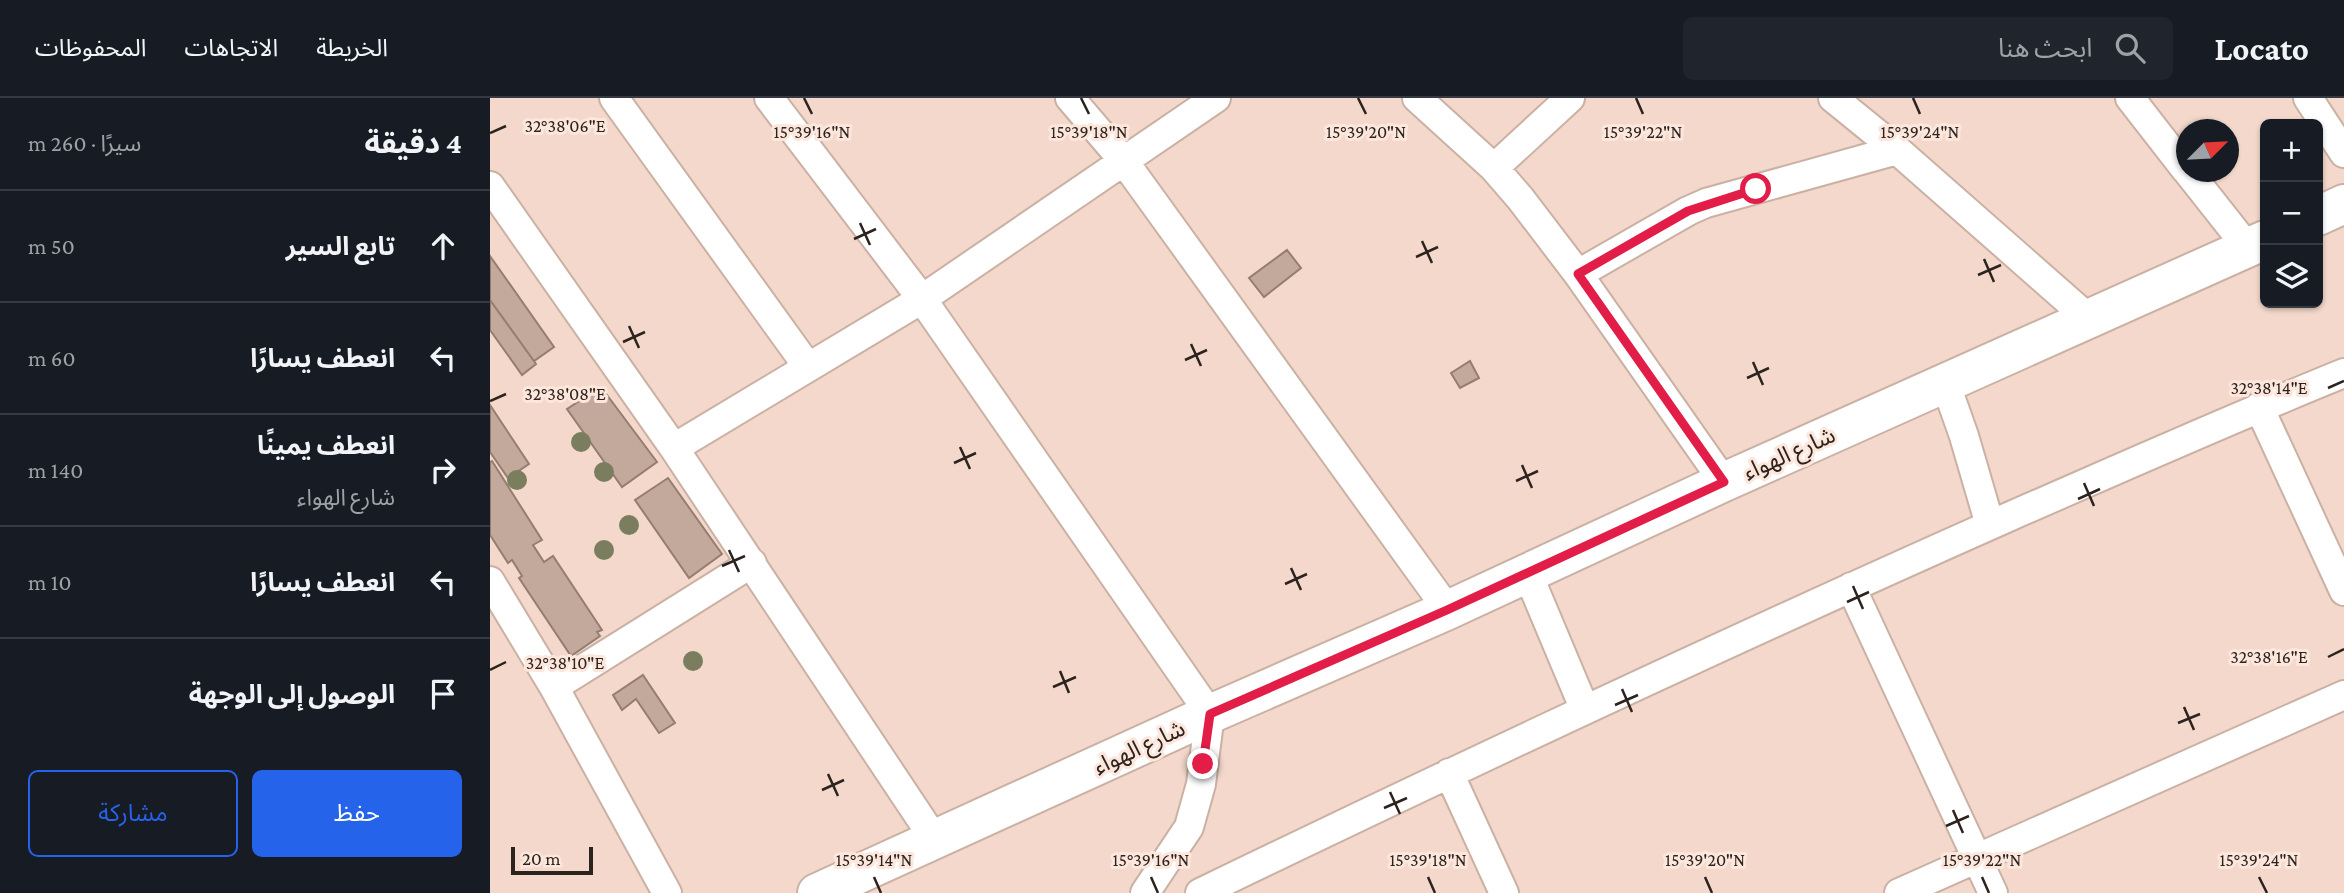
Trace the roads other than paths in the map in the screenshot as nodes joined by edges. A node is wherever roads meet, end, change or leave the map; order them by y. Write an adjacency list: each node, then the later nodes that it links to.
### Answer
1 (614, 98): 23 (street)
2 (768, 98): 21 (street)
3 (1070, 98): 13 (street)
4 (1216, 98): 13 (street)
5 (1416, 98): 14 (street)
6 (1570, 98): 14 (street)
7 (1833, 98): 10 (street)
8 (2130, 98): 12 (street)
9 (2308, 98): 11 (street)
10 (1897, 150): 20 (street); 22 (street)
11 (2344, 153)
12 (2176, 157)
13 (1123, 160): 21 (street); 35 (street)
14 (1494, 168): 20 (street)
15 (2198, 182): 19 (street)
16 (490, 186): 27 (street)
17 (2344, 204): 18 (street)
18 (2323, 214)
19 (2257, 244): 22 (street, شارع الهواء)
20 (1578, 274): 28 (street)
21 (922, 299): 23 (street); 39 (street)
22 (2088, 318): 25 (street, شارع الهواء)
23 (808, 367): 27 (street)
24 (2344, 373): 26 (street)
25 (1946, 385): 28 (street, شارع الهواء); 29 (street)
26 (2259, 407): 29 (street); 34 (street)
27 (674, 448): 30 (street)
28 (1724, 482): 31 (street, شارع الهواء)
29 (1990, 525): 33 (street)
30 (752, 564): 36 (street); 41 (street)
31 (1527, 572): 35 (street, شارع الهواء); 38 (street)
32 (490, 581): 36 (street)
33 (1851, 587): 38 (street); 42 (street)
34 (2344, 591)
35 (1447, 610): 39 (street, شارع الهواء)
36 (554, 687): 43 (street)
37 (2344, 695): 42 (street)
38 (1585, 710): 40 (street)
39 (1210, 714): 41 (street, شارع الهواء); 45 (street)
40 (1449, 773): 46 (street); 47 (street)
41 (935, 840): 44 (street, شارع الهواء)
42 (1977, 859): 48 (street); 49 (street)
43 (667, 893)
44 (817, 893)
45 (1145, 893)
46 (1200, 893)
47 (1504, 893)
48 (1899, 893)
49 (1993, 893)

